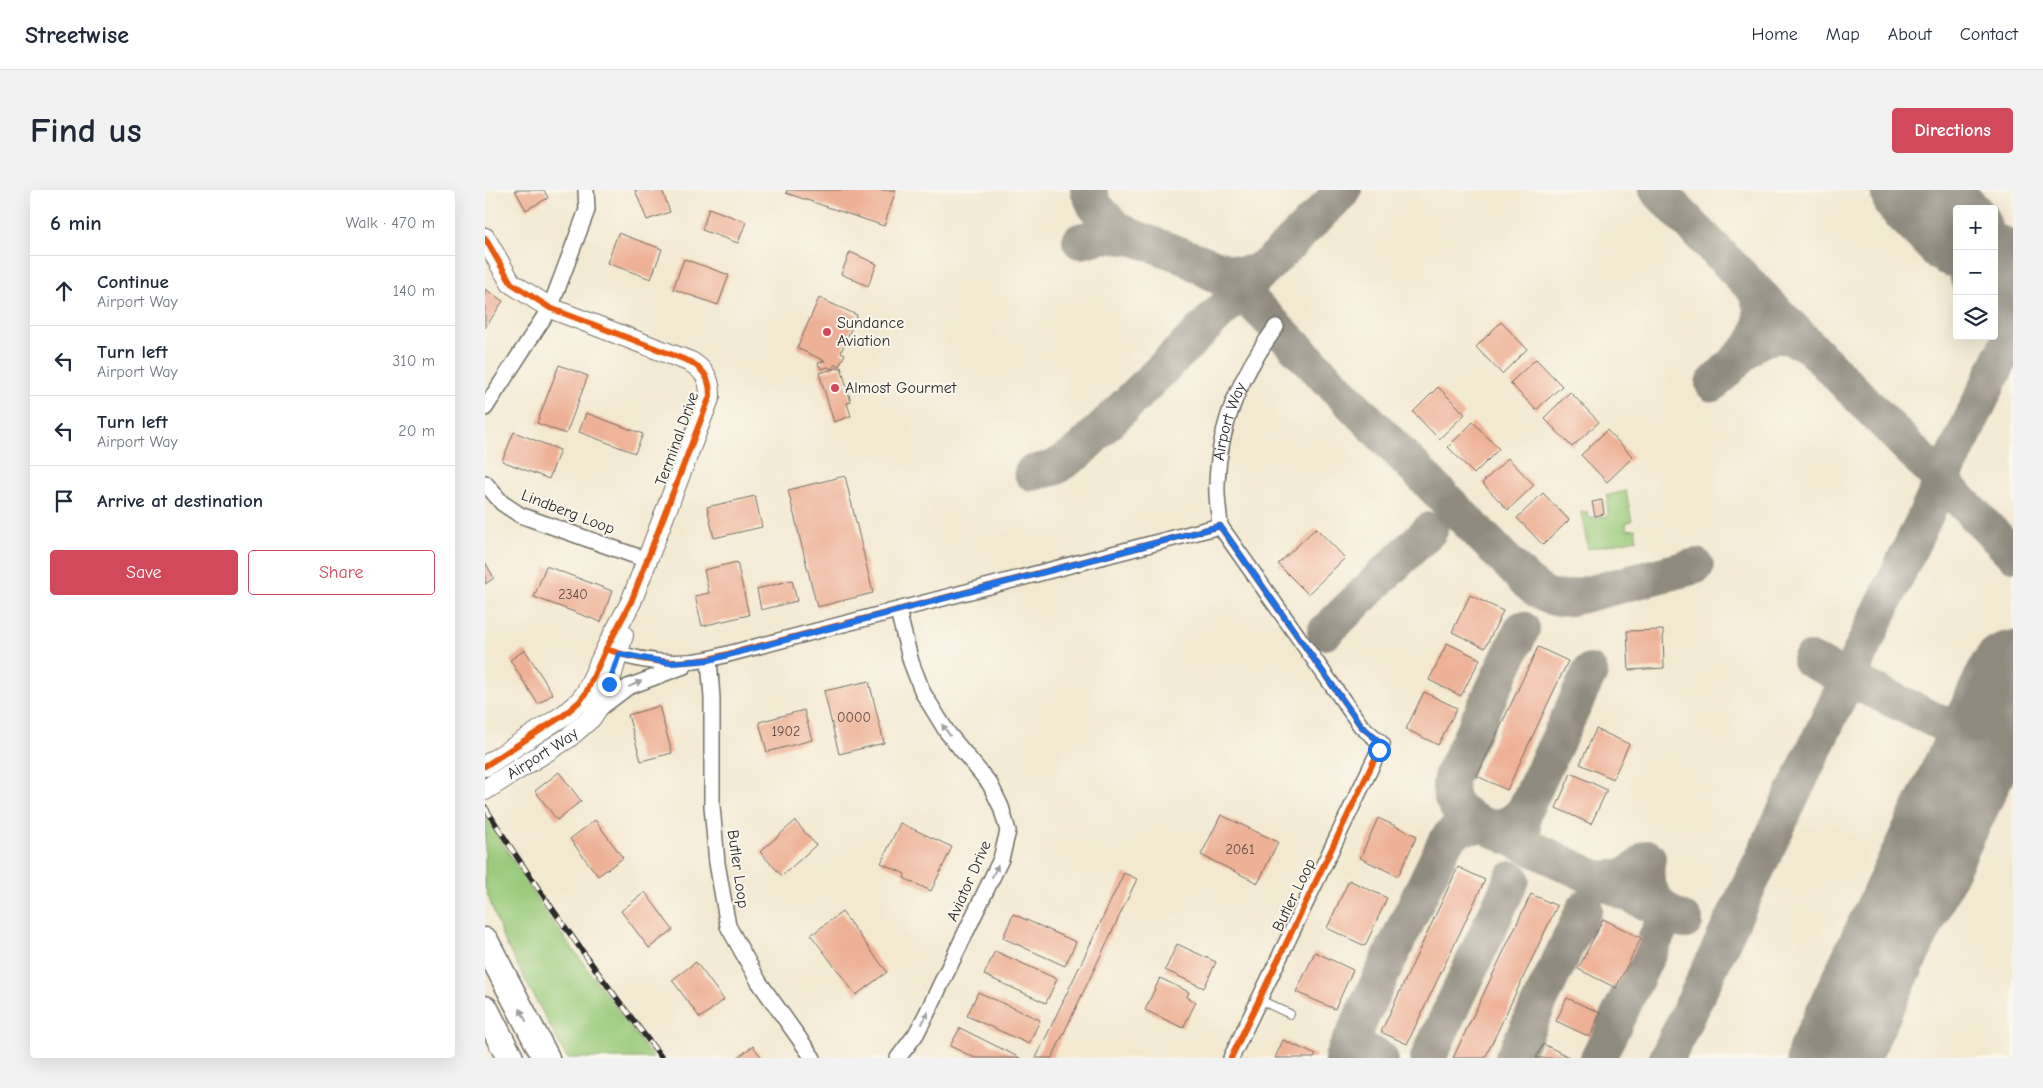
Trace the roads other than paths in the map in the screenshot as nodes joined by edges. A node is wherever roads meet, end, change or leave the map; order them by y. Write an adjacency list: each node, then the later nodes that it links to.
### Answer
1 (587, 190): 3 (street)
2 (485, 238): 3 (street, Terminal Drive)
3 (549, 308): 5 (street); 8 (street, Terminal Drive)
4 (1275, 327): 7 (street, Airport Way)
5 (485, 408)
6 (485, 483): 8 (street, Lindberg Loop)
7 (1220, 526): 9 (street, Airport Way); 16 (street, Butler Loop)
8 (647, 560): 10 (street, Terminal Drive)
9 (898, 611): 11 (street, Airport Way); 22 (street, Aviator Drive, one-way to 9)
10 (613, 652): 11 (street, Airport Way); 12 (street, Airport Way); 13 (street, Airport Way)
11 (703, 660): 12 (street, Airport Way, one-way to 11); 21 (street, Butler Loop)
12 (595, 712): 14 (street, Airport Way)
13 (485, 766)
14 (485, 790)
15 (485, 941): 20 (highway, one-way to 15)
16 (1258, 999): 18 (lane); 23 (street, Butler Loop)
17 (485, 1009): 19 (highway)
18 (1290, 1014)
19 (510, 1058)
20 (546, 1058)
21 (813, 1058)
22 (898, 1058)
23 (1231, 1058)

